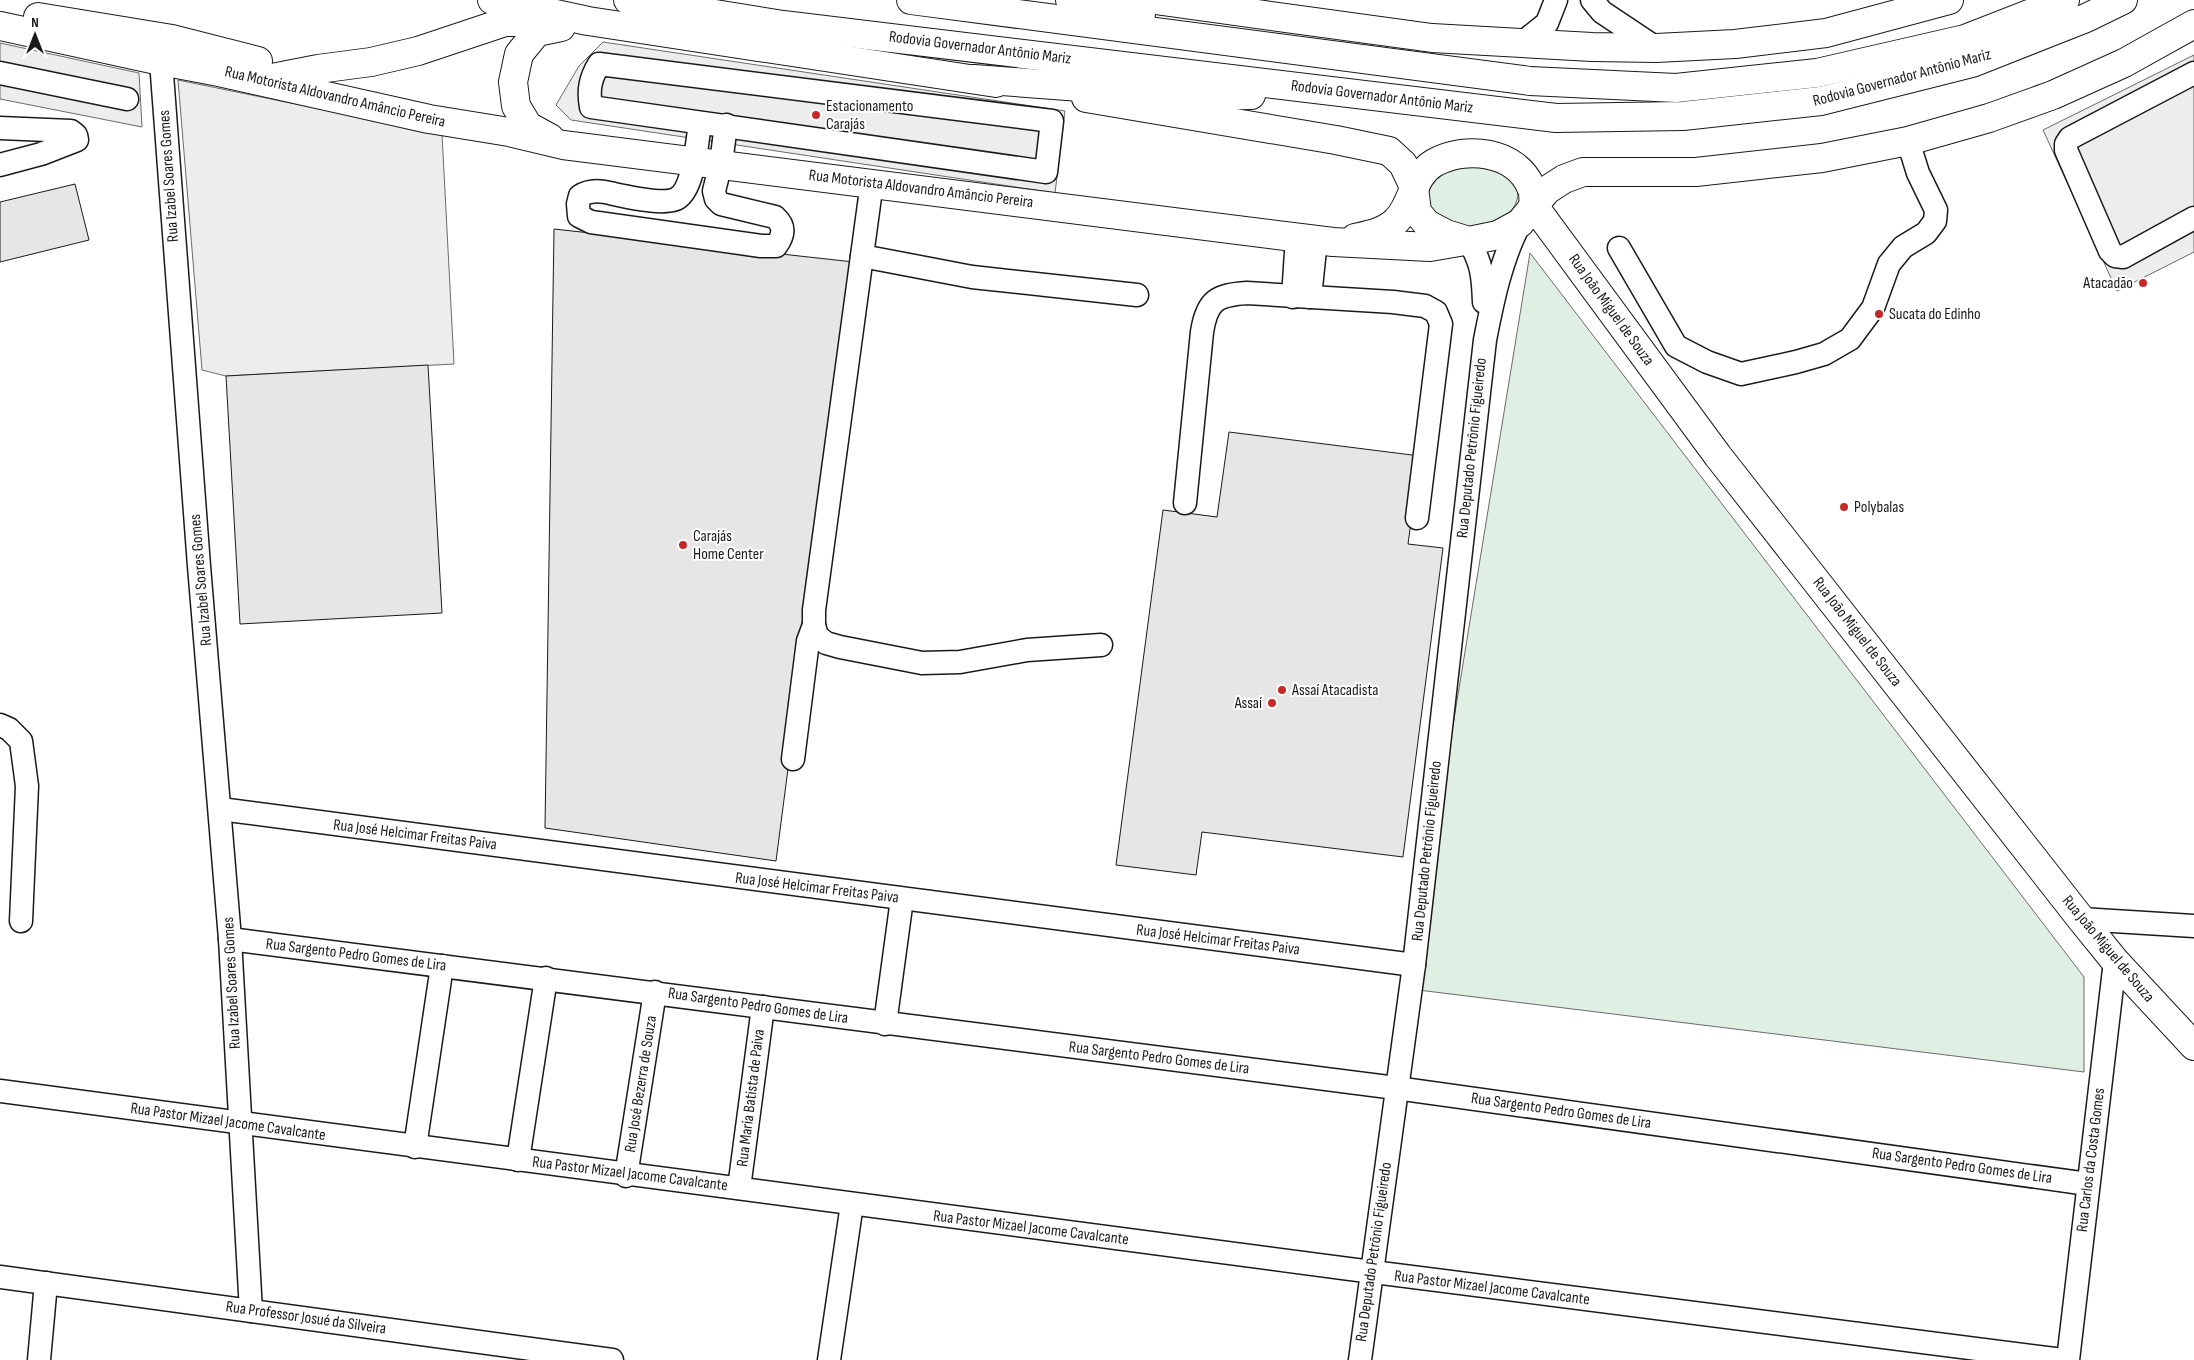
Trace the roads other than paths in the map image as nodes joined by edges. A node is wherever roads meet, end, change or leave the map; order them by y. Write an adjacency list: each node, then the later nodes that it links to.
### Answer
1 (492, 0): 14 (main road)
2 (628, 0): 26 (main road, Rodovia Governador Antônio Mariz)
3 (911, 0): 20 (main road, Rodovia Governador Antônio Mariz)
4 (1070, 0): 20 (main road)
5 (1155, 0): 13 (main road)
6 (1245, 0): 13 (street)
7 (1556, 0): 17 (street)
8 (1592, 0): 18 (street)
9 (1949, 0): 18 (main road)
10 (2065, 0): 20 (main road, Rodovia Governador Antônio Mariz)
11 (2122, 0): 26 (main road, Rodovia Governador Antônio Mariz)
12 (0, 11): 19 (main road)
13 (1274, 16): 17 (main road)
14 (588, 21): 21 (main road); 24 (main road); 33 (main road)
15 (2194, 24): 32 (main road)
16 (0, 26): 19 (main road)
17 (1522, 42): 18 (main road)
18 (1656, 48)
19 (166, 50): 21 (main road, Rua Motorista Aldovandro Amâncio Pereira); 25 (main road, Rua Motorista Aldovandro Amâncio Pereira); 54 (street, Rua Izabel Soares Gomes)
20 (1338, 57)
21 (304, 71): 25 (main road); 31 (main road, Rua Motorista Aldovandro Amâncio Pereira)
22 (0, 72): 27 (street)
23 (2194, 73): 40 (street)
24 (974, 79): 26 (main road); 38 (main road)
25 (258, 80): 31 (main road, Rua Motorista Aldovandro Amâncio Pereira)
26 (1360, 94)
27 (127, 100)
28 (700, 123): 29 (street); 29 (street); 34 (street)
29 (726, 126): 35 (street)
30 (0, 128): 36 (street)
31 (509, 132): 33 (main road, Rua Motorista Aldovandro Amâncio Pereira)
32 (1908, 141): 39 (main road); 43 (street)
33 (563, 145): 34 (main road, Rua Motorista Aldovandro Amâncio Pereira)
34 (694, 161): 35 (main road, Rua Motorista Aldovandro Amâncio Pereira); 35 (street)
35 (721, 163): 37 (main road, Rua Motorista Aldovandro Amâncio Pereira)
36 (0, 165)
37 (872, 182): 41 (main road, Rua Motorista Aldovandro Amâncio Pereira); 44 (street)
38 (1414, 187): 39 (main road); 41 (main road, Rua Motorista Aldovandro Amâncio Pereira); 42 (main road)
39 (1527, 214): 42 (main road); 47 (street, Rua Deputado Petrônio Figueiredo); 56 (main road, Rua João Miguel de Souza)
40 (2194, 218)
41 (1316, 240): 42 (main road, Rua Motorista Aldovandro Amâncio Pereira); 46 (street)
42 (1469, 241): 47 (street, Rua Deputado Petrônio Figueiredo)
43 (1619, 248)
44 (862, 256): 45 (street); 50 (street)
45 (1137, 295)
46 (1301, 297): 48 (street); 49 (street)
47 (1485, 340): 61 (street, Rua Deputado Petrônio Figueiredo)
48 (1185, 503)
49 (1417, 518)
50 (814, 625): 51 (street); 53 (street)
51 (1101, 646)
52 (0, 725): 57 (street)
53 (793, 759)
54 (220, 809): 55 (street, Rua José Helcimar Freitas Paiva); 59 (street, Rua Izabel Soares Gomes)
55 (902, 899): 61 (street, Rua José Helcimar Freitas Paiva); 66 (street)
56 (2081, 919): 58 (street); 60 (main road, Rua João Miguel de Souza)
57 (21, 921)
58 (2194, 926)
59 (230, 939): 62 (street, Rua Sargento Pedro Gomes de Lira); 70 (street, Rua Izabel Soares Gomes)
60 (2115, 961): 67 (main road, Rua João Miguel de Souza); 74 (street, Rua Carlos da Costa Gomes)
61 (1414, 965): 68 (street, Rua Deputado Petrônio Figueiredo)
62 (442, 966): 63 (street, Rua Sargento Pedro Gomes de Lira); 71 (street)
63 (546, 978): 64 (street, Rua Sargento Pedro Gomes de Lira); 72 (street)
64 (655, 992): 65 (street, Rua Sargento Pedro Gomes de Lira); 73 (street, Rua José Bezerra de Souza)
65 (762, 1007): 66 (street, Rua Sargento Pedro Gomes de Lira); 75 (street, Rua Maria Batista de Paiva)
66 (886, 1024): 68 (street, Rua Sargento Pedro Gomes de Lira)
67 (2194, 1046)
68 (1396, 1088): 74 (street, Rua Sargento Pedro Gomes de Lira); 77 (street, Rua Deputado Petrônio Figueiredo)
69 (0, 1091): 70 (street, Rua Pastor Mizael Jacome Cavalcante)
70 (240, 1123): 71 (street, Rua Pastor Mizael Jacome Cavalcante); 80 (street, Rua Izabel Soares Gomes)
71 (415, 1147): 72 (street, Rua Pastor Mizael Jacome Cavalcante)
72 (518, 1160): 73 (street, Rua Pastor Mizael Jacome Cavalcante)
73 (626, 1176): 75 (street, Rua Pastor Mizael Jacome Cavalcante)
74 (2088, 1184): 86 (street, Rua Carlos da Costa Gomes)
75 (739, 1188): 76 (street, Rua Pastor Mizael Jacome Cavalcante)
76 (852, 1204): 77 (street, Rua Pastor Mizael Jacome Cavalcante); 83 (street)
77 (1373, 1272): 84 (street, Rua Deputado Petrônio Figueiredo); 85 (street, Rua Pastor Mizael Jacome Cavalcante)
78 (0, 1277): 79 (street, Rua Professor Josué da Silveira)
79 (46, 1283): 80 (street, Rua Professor Josué da Silveira); 81 (street)
80 (251, 1311): 82 (street, Rua Professor Josué da Silveira)
81 (39, 1360)
82 (612, 1360)
83 (829, 1360)
84 (1360, 1360)
85 (2063, 1360)
86 (2068, 1360)

